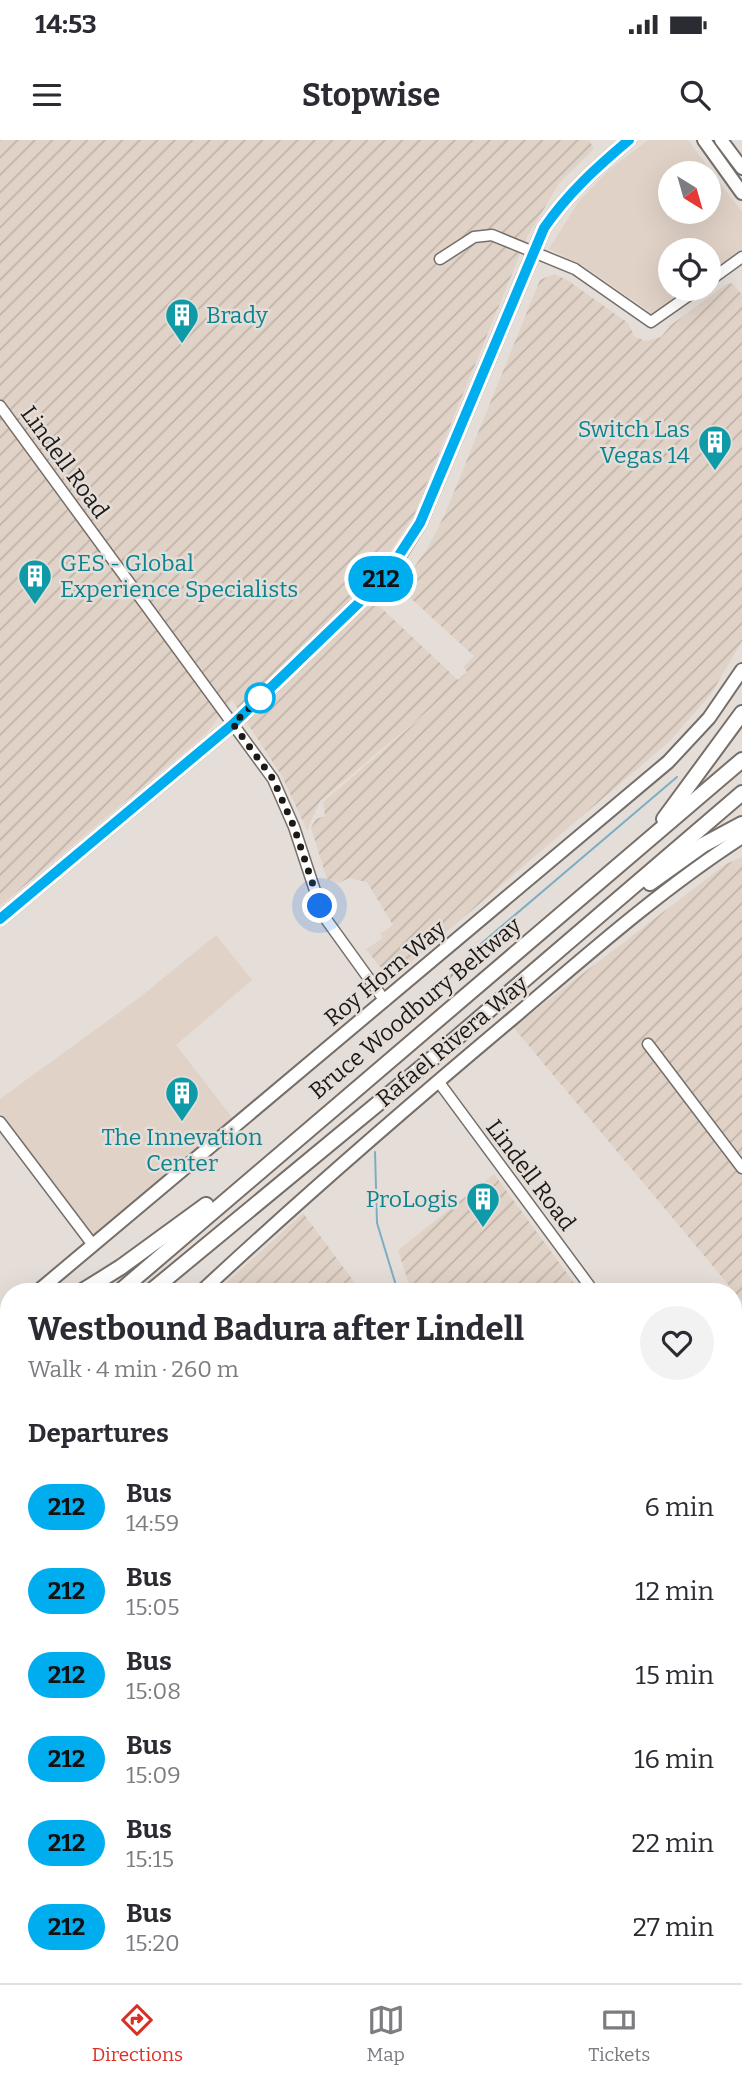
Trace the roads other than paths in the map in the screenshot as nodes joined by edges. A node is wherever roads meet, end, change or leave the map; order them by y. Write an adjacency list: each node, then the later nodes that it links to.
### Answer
1 (629, 140): 6 (main road)
2 (704, 140): 5 (main road)
3 (721, 140): 4 (main road)
4 (742, 168)
5 (742, 193)
6 (533, 252): 8 (street); 10 (street); 14 (main road)
7 (742, 257): 9 (street)
8 (440, 259)
9 (721, 272)
10 (681, 301)
11 (0, 406): 14 (street, Lindell Road)
12 (742, 670): 22 (main road, Roy Horn Way)
13 (742, 713): 18 (highway)
14 (233, 724): 20 (main road); 22 (street, Lindell Road)
15 (742, 760): 18 (highway, Bruce Woodbury Beltway)
16 (742, 793): 21 (highway, Bruce Woodbury Beltway)
17 (742, 824): 21 (highway)
18 (650, 837): 26 (highway, Bruce Woodbury Beltway)
19 (742, 837): 24 (main road, Rafael Rivera Way)
20 (0, 919)
21 (542, 962): 28 (highway, Bruce Woodbury Beltway)
22 (385, 1001): 29 (main road, Roy Horn Way)
23 (648, 1044): 27 (street)
24 (438, 1081): 35 (main road, Rafael Rivera Way); 36 (street, Lindell Road)
25 (0, 1122): 29 (street)
26 (284, 1150): 31 (highway); 32 (highway, Bruce Woodbury Beltway)
27 (742, 1168)
28 (210, 1241): 33 (highway, Bruce Woodbury Beltway); 34 (highway)
29 (93, 1245): 30 (main road, Roy Horn Way)
30 (48, 1283)
31 (95, 1283)
32 (129, 1283)
33 (161, 1283)
34 (170, 1283)
35 (211, 1283)
36 (587, 1283)

